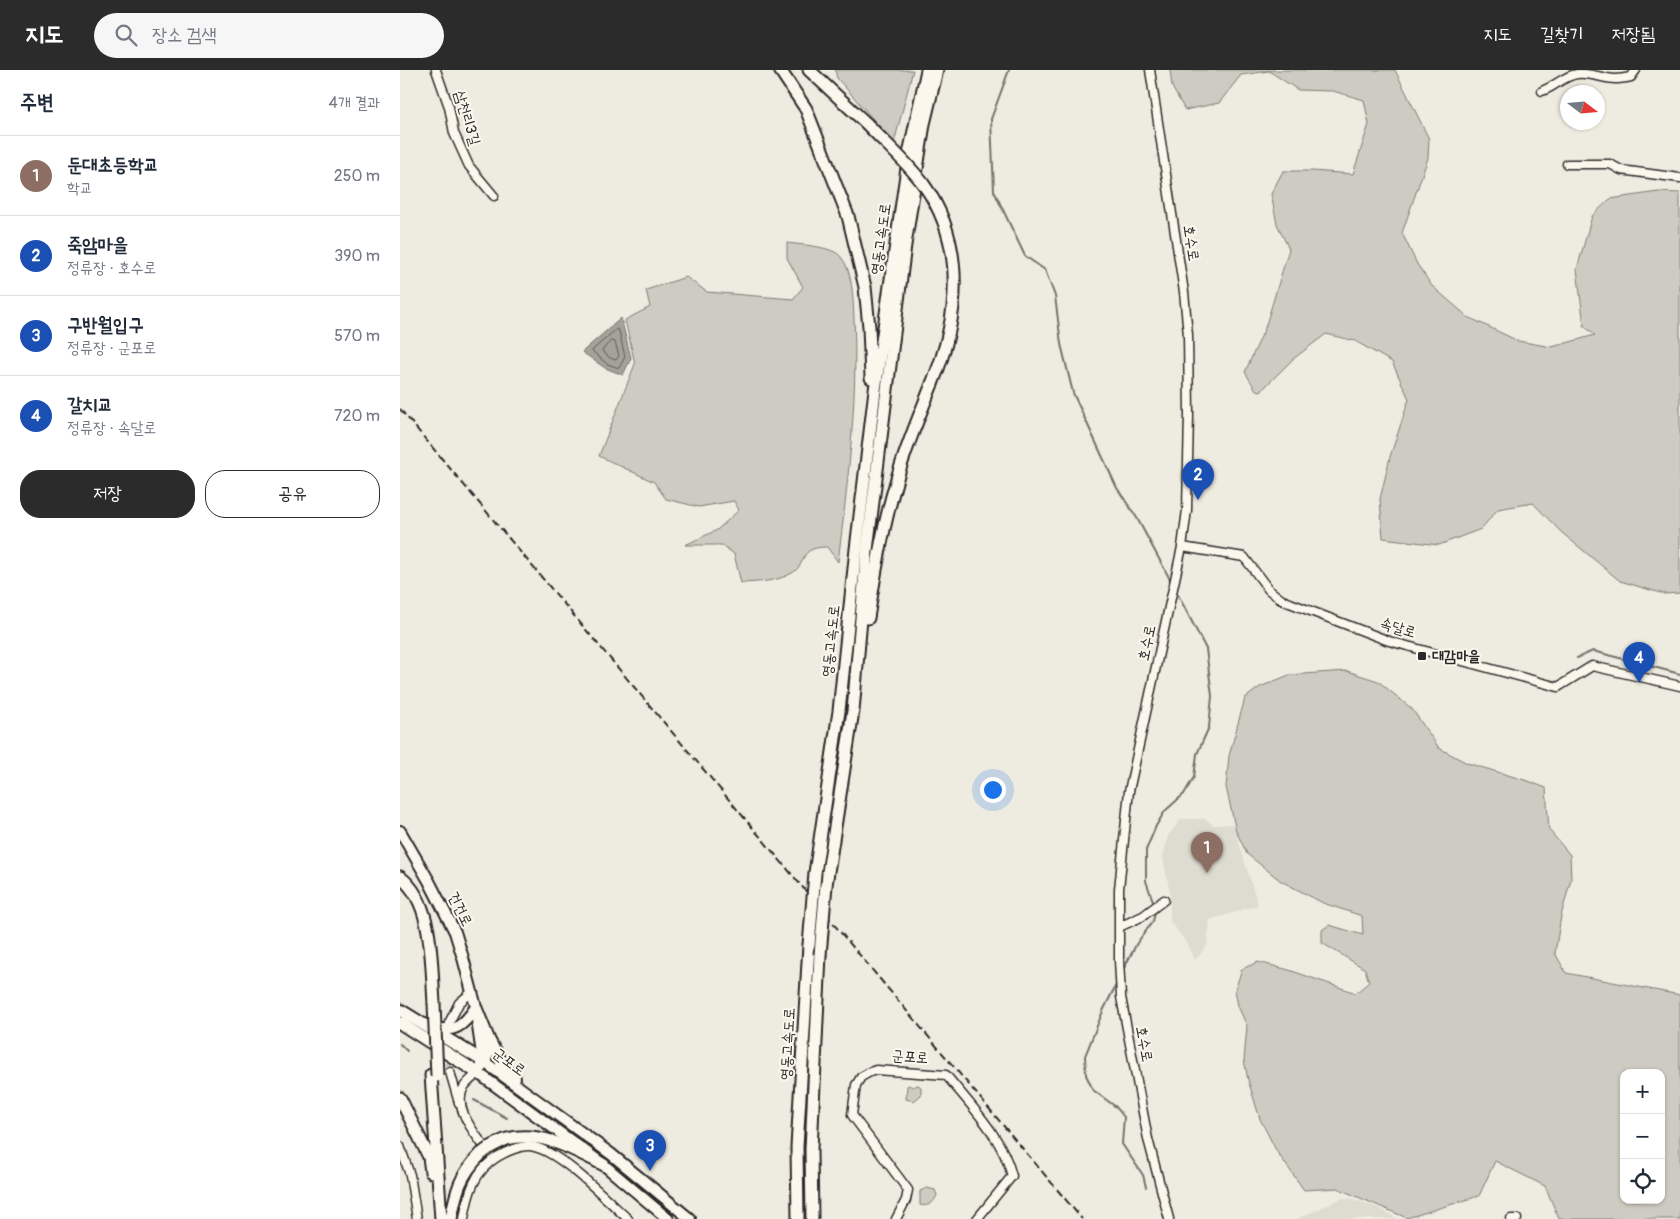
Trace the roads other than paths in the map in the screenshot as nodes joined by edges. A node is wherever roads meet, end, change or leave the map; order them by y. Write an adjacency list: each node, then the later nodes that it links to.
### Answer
1 (436, 70): 11 (street, 삼천리3길)
2 (780, 70): 12 (highway)
3 (810, 70): 15 (highway, bridge)
4 (927, 70): 12 (highway, 영동고속도로)
5 (937, 70): 15 (highway, 영동고속도로)
6 (1150, 70): 13 (street, 호수로)
7 (1636, 70): 8 (street)
8 (1542, 92)
9 (1567, 164): 10 (street)
10 (1680, 178)
11 (494, 196)
12 (871, 415): 48 (highway, 영동고속도로, bridge)
13 (1182, 547): 14 (street, 속달로); 20 (street, 호수로)
14 (1680, 686)
15 (853, 711): 49 (highway, 영동고속도로, bridge)
16 (400, 831): 21 (main road, 건건로)
17 (400, 877): 22 (highway)
18 (400, 886): 22 (highway)
19 (1164, 900): 20 (street)
20 (1119, 927): 52 (street, 호수로)
21 (472, 992): 23 (main road, 건건로); 26 (street)
22 (430, 1003): 32 (highway, bridge)
23 (476, 1007): 27 (main road); 28 (main road, 건건로); 29 (main road, 건건로)
24 (400, 1010): 27 (highway, 군포로)
25 (400, 1023): 31 (highway, 군포로)
26 (449, 1023)
27 (424, 1024): 29 (highway, 군포로)
28 (489, 1039): 29 (main road); 33 (main road, 건건로)
29 (483, 1061): 31 (main road); 33 (main road, 군포로)
30 (450, 1072): 35 (street)
31 (478, 1073): 35 (street); 38 (main road, 군포로)
32 (434, 1075): 40 (highway); 42 (highway)
33 (517, 1086): 47 (main road, 군포로)
34 (400, 1098): 42 (highway)
35 (462, 1112): 37 (street)
36 (400, 1146): 41 (street)
37 (488, 1154): 38 (highway); 40 (highway); 43 (street); 44 (street)
38 (604, 1165): 39 (main road, 군포로)
39 (650, 1204): 45 (street); 46 (main road, 군포로)
40 (450, 1216)
41 (417, 1219)
42 (440, 1219)
43 (464, 1219)
44 (628, 1219)
45 (658, 1219)
46 (668, 1219)
47 (690, 1219)
48 (798, 1219)
49 (812, 1219)
50 (896, 1219): 51 (street, 군포로)
51 (977, 1219)
52 (1169, 1219)
53 (1511, 1219): 54 (street)
54 (1517, 1219)

